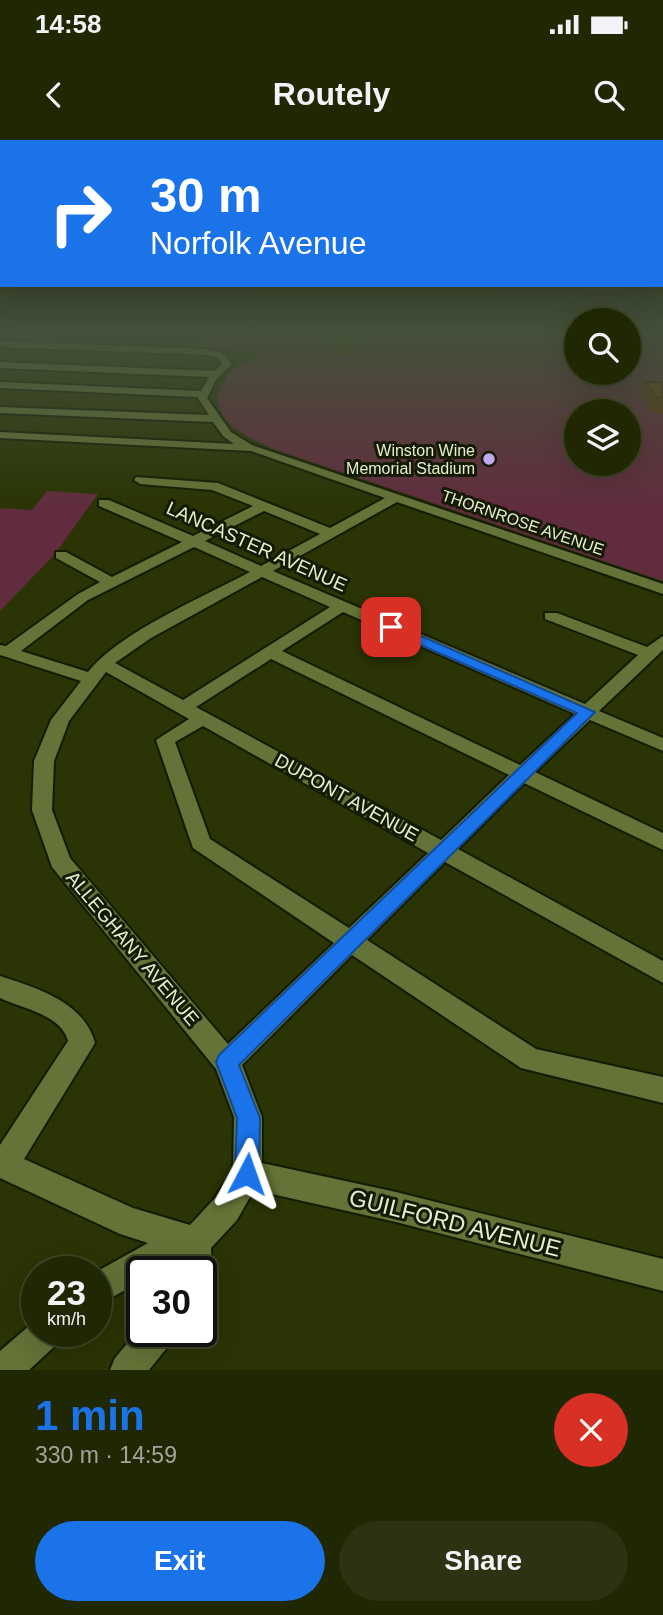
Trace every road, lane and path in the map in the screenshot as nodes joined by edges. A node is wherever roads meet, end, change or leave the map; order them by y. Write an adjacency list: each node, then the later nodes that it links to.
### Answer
1 (121, 390): 3 (street)
2 (205, 390): 3 (street)
3 (202, 394): 5 (street)
4 (0, 410): 5 (street)
5 (214, 419): 7 (street)
6 (0, 435): 7 (street, THORNROSE AVENUE)
7 (252, 448): 9 (street, THORNROSE AVENUE)
8 (139, 480): 11 (street)
9 (397, 497): 12 (street, ALLEGHANY AVENUE); 17 (street, THORNROSE AVENUE)
10 (104, 503): 13 (street, LANCASTER AVENUE)
11 (264, 506): 12 (street); 13 (street)
12 (330, 533): 15 (street, ALLEGHANY AVENUE)
13 (190, 541): 15 (street, LANCASTER AVENUE); 16 (street)
14 (61, 555): 16 (street)
15 (261, 572): 18 (street, LANCASTER AVENUE); 23 (street, ALLEGHANY AVENUE)
16 (111, 582): 21 (street)
17 (663, 589)
18 (342, 606): 22 (street); 25 (street, LANCASTER AVENUE)
19 (551, 616): 20 (street)
20 (656, 647): 25 (street)
21 (4, 651): 23 (street, DUPONT AVENUE)
22 (270, 652): 24 (street); 27 (street)
23 (98, 671): 24 (street, DUPONT AVENUE); 33 (street, ALLEGHANY AVENUE)
24 (194, 712): 29 (street, DUPONT AVENUE); 30 (street)
25 (587, 712): 26 (street, LANCASTER AVENUE); 27 (street)
26 (663, 745)
27 (520, 775): 28 (street); 29 (street)
28 (663, 842)
29 (443, 850): 30 (street); 31 (street, DUPONT AVENUE)
30 (350, 941): 33 (street); 34 (street)
31 (663, 973)
32 (0, 986): 35 (street)
33 (227, 1062): 36 (street, ALLEGHANY AVENUE)
34 (663, 1090)
35 (2, 1164): 37 (street)
36 (247, 1174): 38 (street, ALLEGHANY AVENUE); 39 (street, GUILFORD AVENUE)
37 (193, 1256)
38 (196, 1256)
39 (663, 1275)
40 (29, 1347): 42 (street)
41 (146, 1347): 43 (street)
42 (4, 1370)
43 (127, 1370)

